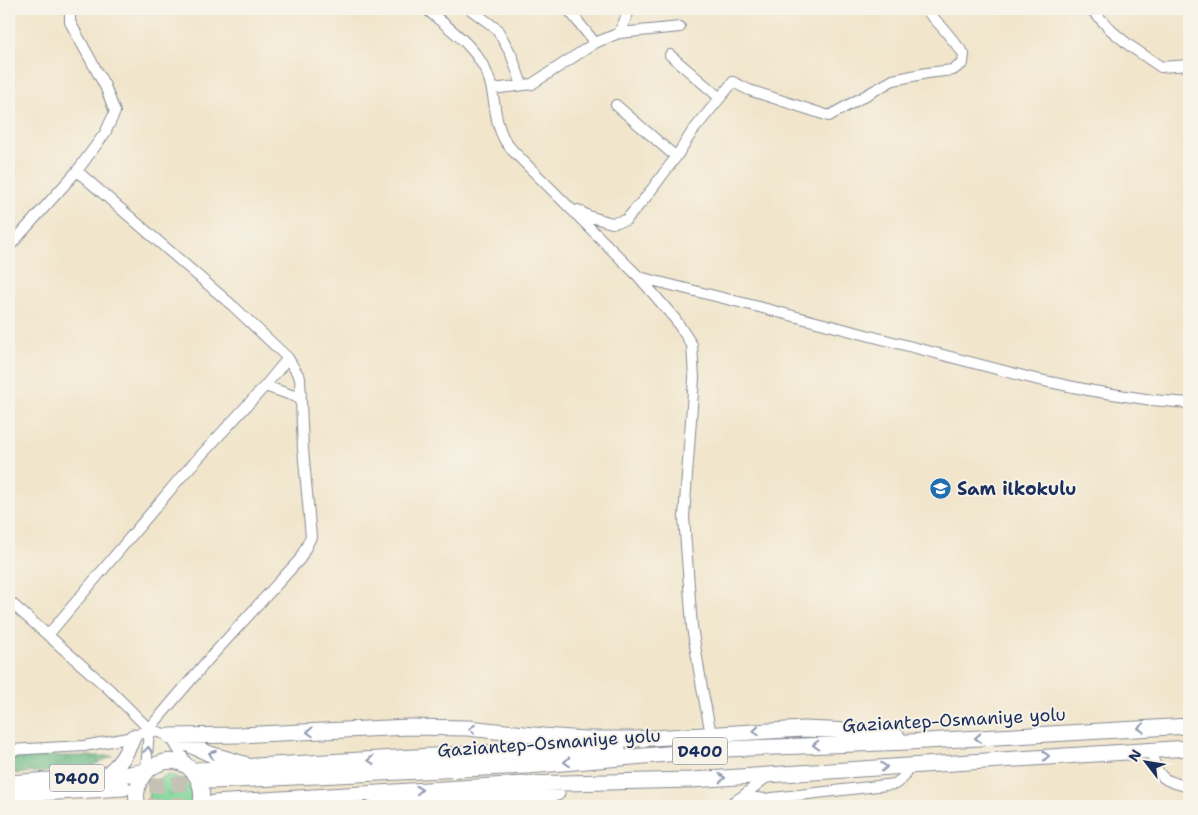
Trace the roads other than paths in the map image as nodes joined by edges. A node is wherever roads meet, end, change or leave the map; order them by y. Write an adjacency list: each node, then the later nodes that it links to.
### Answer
1 (70, 9): 18 (street)
2 (426, 9): 14 (street)
3 (568, 9): 10 (street)
4 (630, 9): 9 (street)
5 (925, 9): 15 (street)
6 (1091, 9): 12 (street)
7 (477, 11): 13 (street)
8 (680, 27): 9 (street)
9 (619, 33): 10 (street)
10 (595, 43): 13 (street)
11 (670, 55): 15 (street)
12 (1189, 65)
13 (522, 84): 14 (street)
14 (493, 89): 19 (street)
15 (720, 98): 17 (street)
16 (616, 105): 17 (street)
17 (676, 157): 19 (street)
18 (76, 171): 20 (street); 22 (street)
19 (562, 200): 21 (street)
20 (9, 247)
21 (639, 277): 25 (street); 30 (street)
22 (288, 358): 23 (street); 24 (street)
23 (265, 386): 24 (street); 27 (street)
24 (300, 398): 29 (street)
25 (1189, 403)
26 (9, 601): 27 (street)
27 (48, 635): 29 (street)
28 (1189, 726): 33 (highway, Gaziantep-Osmaniye yolu / D400, one-way to 33)
29 (149, 729): 31 (street); 32 (street); 41 (street, one-way to 29)
30 (711, 734): 31 (highway, one-way to 31); 33 (highway, one-way to 30)
31 (170, 736): 38 (highway, D400, one-way to 31); 40 (street)
32 (133, 737): 35 (street); 42 (highway, D400)
33 (908, 742): 37 (highway, Gaziantep-Osmaniye yolu / D400, one-way to 37)
34 (1189, 748): 36 (highway, D400)
35 (9, 750)
36 (1150, 750): 39 (highway, D400, one-way to 36); 47 (street)
37 (682, 753): 38 (highway, D400, one-way to 38); 45 (highway, Gaziantep-Osmaniye yolu / D400, one-way to 45)
38 (256, 766): 40 (highway, D400)
39 (907, 766): 43 (highway, D400, one-way to 39); 50 (street)
40 (191, 770): 41 (highway, D400); 51 (highway, D400)
41 (146, 771): 42 (highway, D400); 52 (highway)
42 (106, 776): 46 (highway, D400)
43 (769, 776): 44 (highway, D400, one-way to 43); 50 (street)
44 (691, 780): 51 (highway, D400, one-way to 44); 53 (highway, D400)
45 (212, 781)
46 (9, 783)
47 (1189, 787)
48 (124, 788): 49 (highway)
49 (9, 795)
50 (743, 796): 54 (street)
51 (207, 804)
52 (138, 806)
53 (377, 806)
54 (727, 806)

